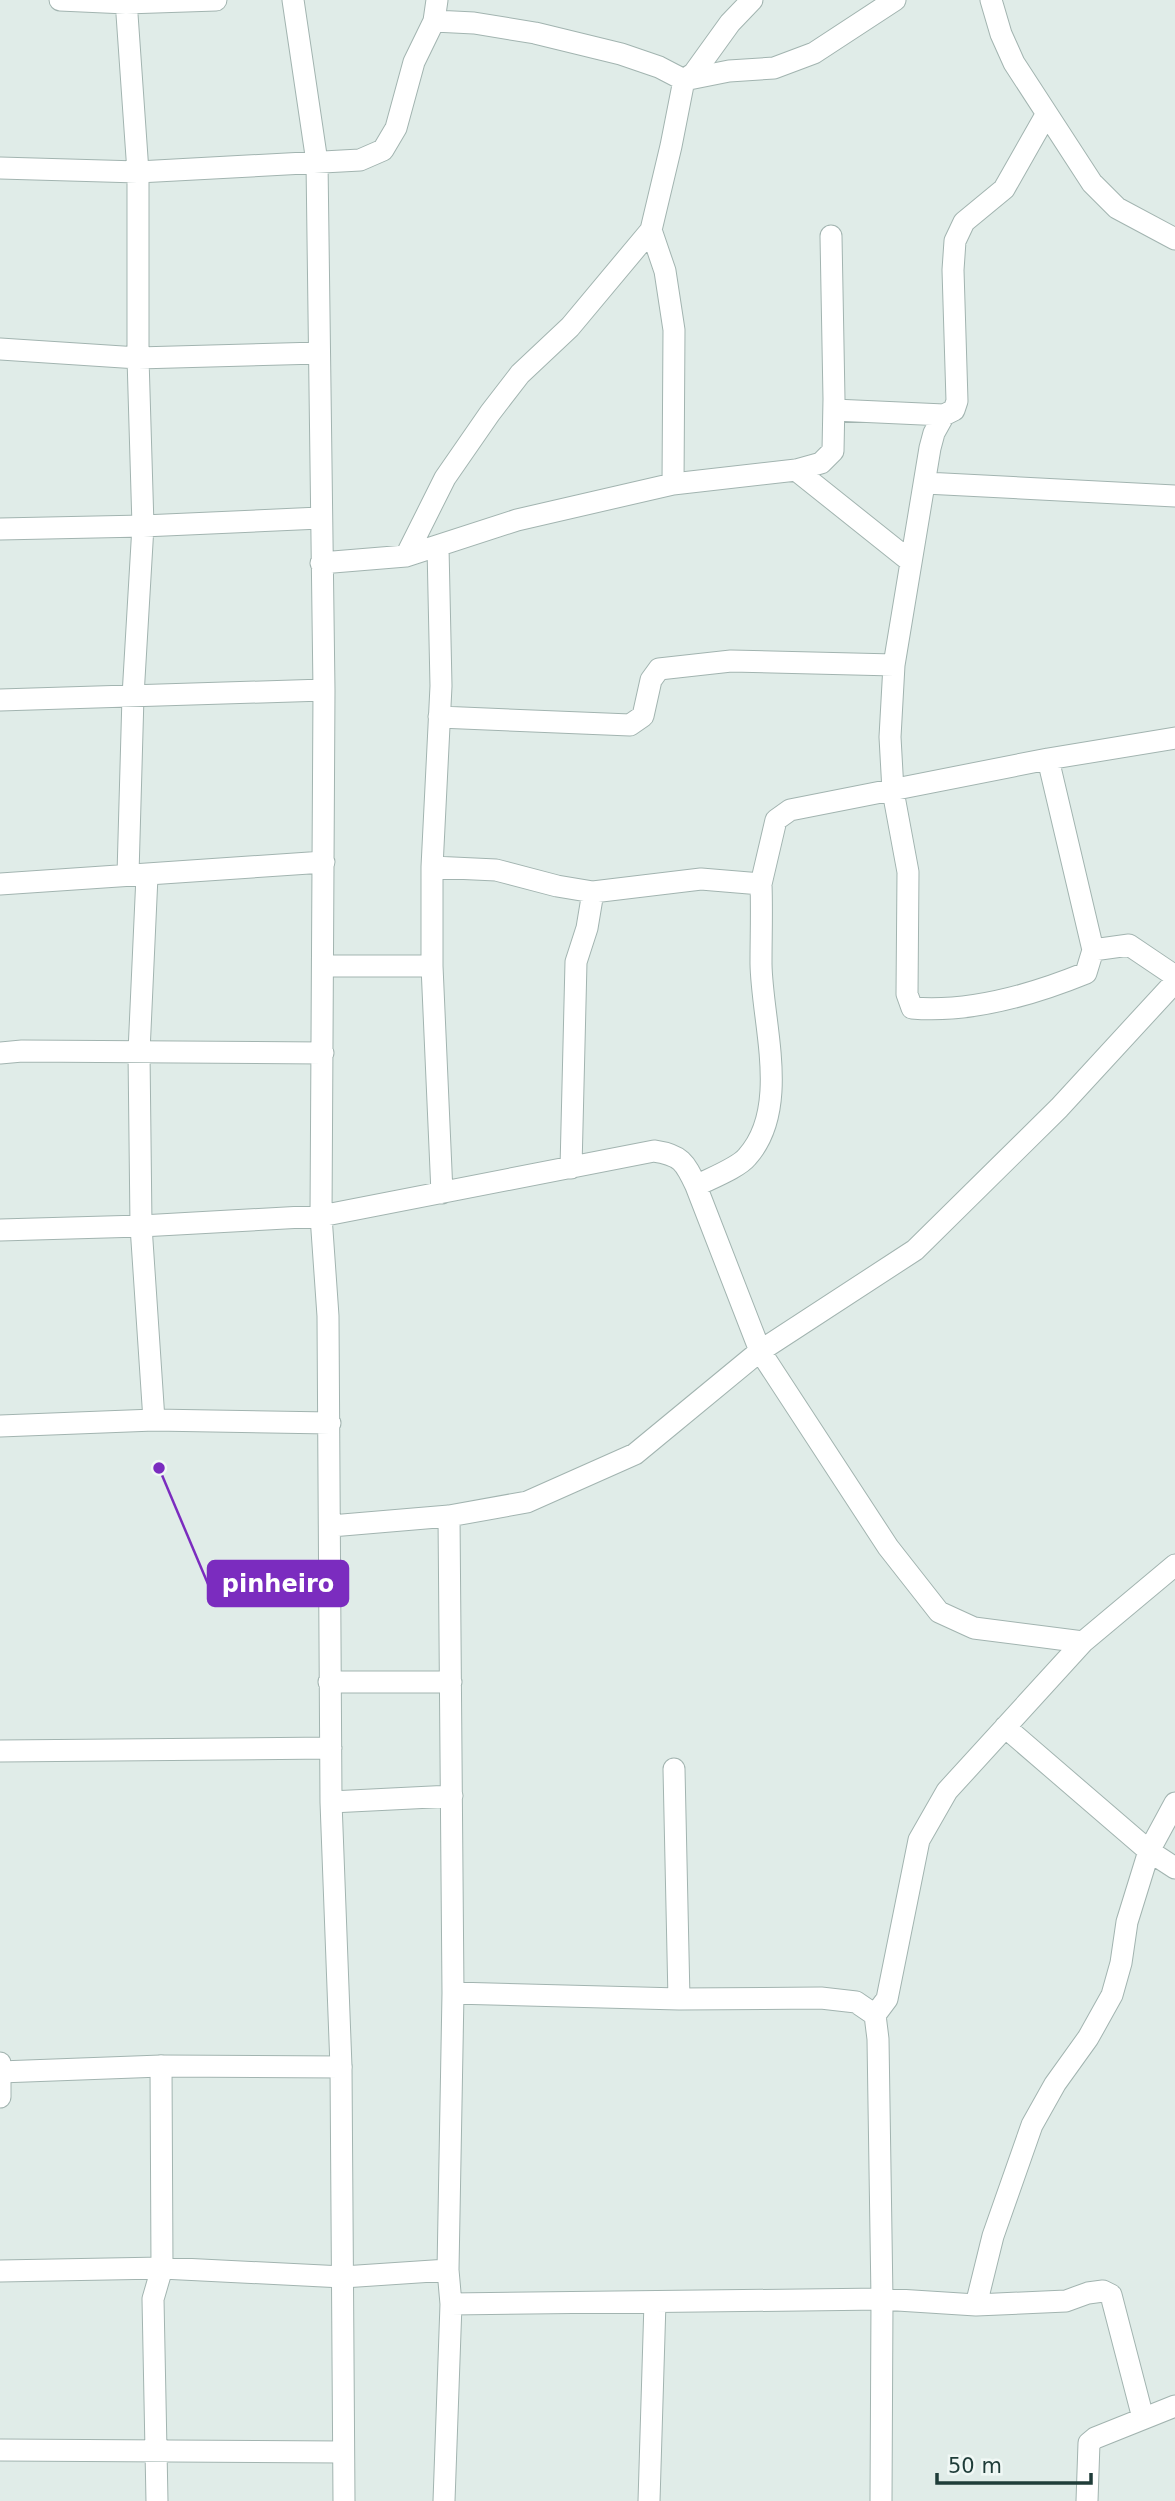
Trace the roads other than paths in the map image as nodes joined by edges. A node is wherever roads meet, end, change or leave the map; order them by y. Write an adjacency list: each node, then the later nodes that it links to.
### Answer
1 (60, 0): 7 (street)
2 (216, 0): 7 (street)
3 (293, 0): 11 (street)
4 (752, 0): 9 (street)
5 (895, 0): 9 (street)
6 (991, 0): 10 (street)
7 (126, 1): 13 (street)
8 (435, 10): 9 (street); 11 (street)
9 (684, 80): 14 (street)
10 (1046, 115): 16 (street); 21 (street)
11 (317, 162): 13 (street); 18 (street)
12 (0, 168): 13 (street)
13 (138, 172): 19 (street)
14 (651, 230): 23 (street); 30 (street)
15 (831, 236): 20 (street)
16 (1175, 239)
17 (0, 349): 19 (street)
18 (319, 353): 19 (street); 26 (street)
19 (138, 358): 27 (street)
20 (834, 410): 21 (street); 22 (street)
21 (944, 415): 24 (street)
22 (796, 470): 23 (street); 31 (street)
23 (673, 484): 29 (street)
24 (925, 484): 25 (street); 31 (street)
25 (1175, 496)
26 (320, 518): 27 (street); 32 (street)
27 (143, 526): 28 (street); 35 (street)
28 (0, 529)
29 (438, 547): 30 (street); 37 (street)
30 (406, 556): 32 (street)
31 (910, 561): 33 (street)
32 (321, 563): 34 (street)
33 (894, 665): 37 (street); 40 (street)
34 (324, 690): 35 (street); 41 (street)
35 (133, 696): 36 (street); 43 (street)
36 (0, 700)
37 (439, 717): 42 (street)
38 (1175, 738): 39 (street)
39 (1048, 759): 40 (street); 47 (street)
40 (893, 791): 45 (street); 47 (street)
41 (324, 862): 43 (street); 48 (street)
42 (432, 867): 46 (street); 49 (street)
43 (138, 875): 44 (street); 52 (street)
44 (0, 884)
45 (761, 884): 46 (street); 56 (street)
46 (593, 892): 55 (street)
47 (1093, 950): 50 (street)
48 (324, 966): 49 (street); 54 (street)
49 (432, 966): 57 (street)
50 (1175, 976)
51 (1175, 982): 61 (street)
52 (139, 1052): 53 (street); 54 (street); 59 (street)
53 (0, 1053)
54 (323, 1053): 58 (street)
55 (570, 1168): 56 (street); 57 (street)
56 (696, 1186): 61 (street)
57 (442, 1193): 58 (street)
58 (321, 1216): 59 (street); 63 (street)
59 (141, 1226): 60 (street); 62 (street)
60 (0, 1230)
61 (760, 1351): 65 (street); 68 (street)
62 (155, 1420): 63 (street); 64 (street)
63 (330, 1423): 66 (street)
64 (0, 1426)
65 (449, 1516): 66 (street); 70 (street)
66 (331, 1526): 69 (street)
67 (1175, 1565): 68 (street)
68 (1083, 1642): 71 (street)
69 (329, 1682): 70 (street); 72 (street)
70 (451, 1682): 75 (street)
71 (1005, 1727): 78 (street); 82 (street)
72 (331, 1748): 73 (street); 76 (street)
73 (0, 1751)
74 (674, 1769): 81 (street)
75 (452, 1796): 76 (street); 80 (street)
76 (331, 1802): 85 (street)
77 (1175, 1803): 78 (street)
78 (1149, 1852): 79 (street); 95 (street)
79 (1175, 1868)
80 (453, 1993): 81 (street); 89 (street)
81 (679, 1999): 82 (street)
82 (875, 2015): 92 (street)
83 (0, 2063): 86 (street)
84 (161, 2066): 85 (street); 86 (street); 88 (street)
85 (341, 2067): 91 (street)
86 (0, 2072): 87 (street)
87 (0, 2097)
88 (162, 2268): 90 (street); 91 (street); 99 (street)
89 (448, 2270): 91 (street); 94 (street)
90 (0, 2271)
91 (343, 2277): 100 (street)
92 (882, 2299): 93 (street); 95 (street); 105 (street)
93 (655, 2302): 94 (street); 104 (street)
94 (451, 2304): 103 (street)
95 (976, 2305): 97 (street)
96 (1175, 2406): 97 (street)
97 (1143, 2418): 106 (street)
98 (0, 2450): 99 (street)
99 (156, 2452): 100 (street); 101 (street)
100 (343, 2452): 102 (street)
101 (157, 2501)
102 (344, 2501)
103 (444, 2501)
104 (649, 2501)
105 (881, 2501)
106 (1087, 2501)

